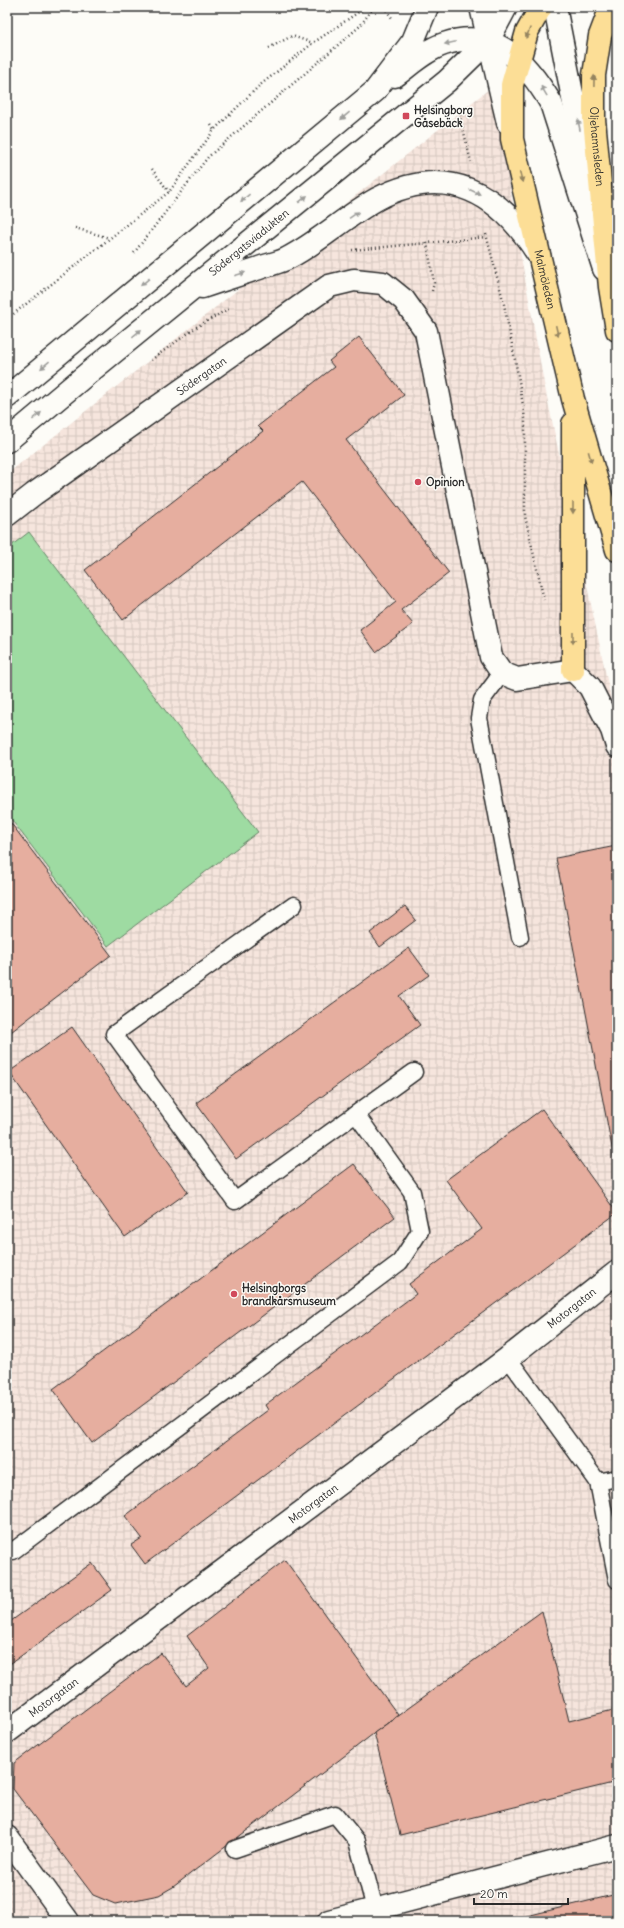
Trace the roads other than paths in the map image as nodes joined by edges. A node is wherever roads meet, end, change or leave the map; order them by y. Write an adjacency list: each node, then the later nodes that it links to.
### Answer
1 (427, 7): 9 (main road)
2 (481, 7): 7 (main road, Malmöleden)
3 (506, 7): 7 (main road, Södergatsviadukten)
4 (541, 7): 8 (highway, one-way to 8)
5 (554, 7): 12 (main road, one-way to 5)
6 (611, 7): 12 (highway, Oljehamnsleden, one-way to 6)
7 (488, 41): 8 (main road); 9 (main road, one-way to 9); 10 (main road, Malmöleden); 13 (main road, Södergatsviadukten, one-way to 7)
8 (519, 60): 10 (highway); 12 (main road, one-way to 8)
9 (375, 91): 15 (main road, one-way to 15)
10 (512, 139): 11 (highway, Malmöleden, one-way to 11)
11 (541, 260): 13 (main road, one-way to 11); 16 (highway, Malmöleden, one-way to 16)
12 (610, 287): 14 (highway)
13 (189, 291): 17 (main road, Södergatsviadukten, one-way to 13)
14 (617, 330)
15 (7, 397)
16 (573, 399): 19 (highway, Malmöleden, one-way to 19); 20 (highway, one-way to 20)
17 (7, 441)
18 (7, 515): 21 (main road, Södergatan)
19 (617, 550)
20 (573, 670): 21 (main road); 22 (main road)
21 (502, 673): 24 (lane)
22 (617, 746)
23 (294, 904): 26 (lane)
24 (520, 937)
25 (414, 1072): 26 (lane)
26 (356, 1114): 31 (lane)
27 (617, 1272): 28 (main road, Motorgatan)
28 (508, 1358): 30 (lane); 33 (main road, Motorgatan)
29 (617, 1478): 30 (lane)
30 (598, 1482): 32 (lane)
31 (7, 1550)
32 (617, 1580)
33 (7, 1732)
34 (7, 1837): 38 (main road)
35 (617, 1846): 37 (main road)
36 (235, 1849): 37 (lane)
37 (375, 1909): 39 (main road)
38 (68, 1921)
39 (329, 1921)

